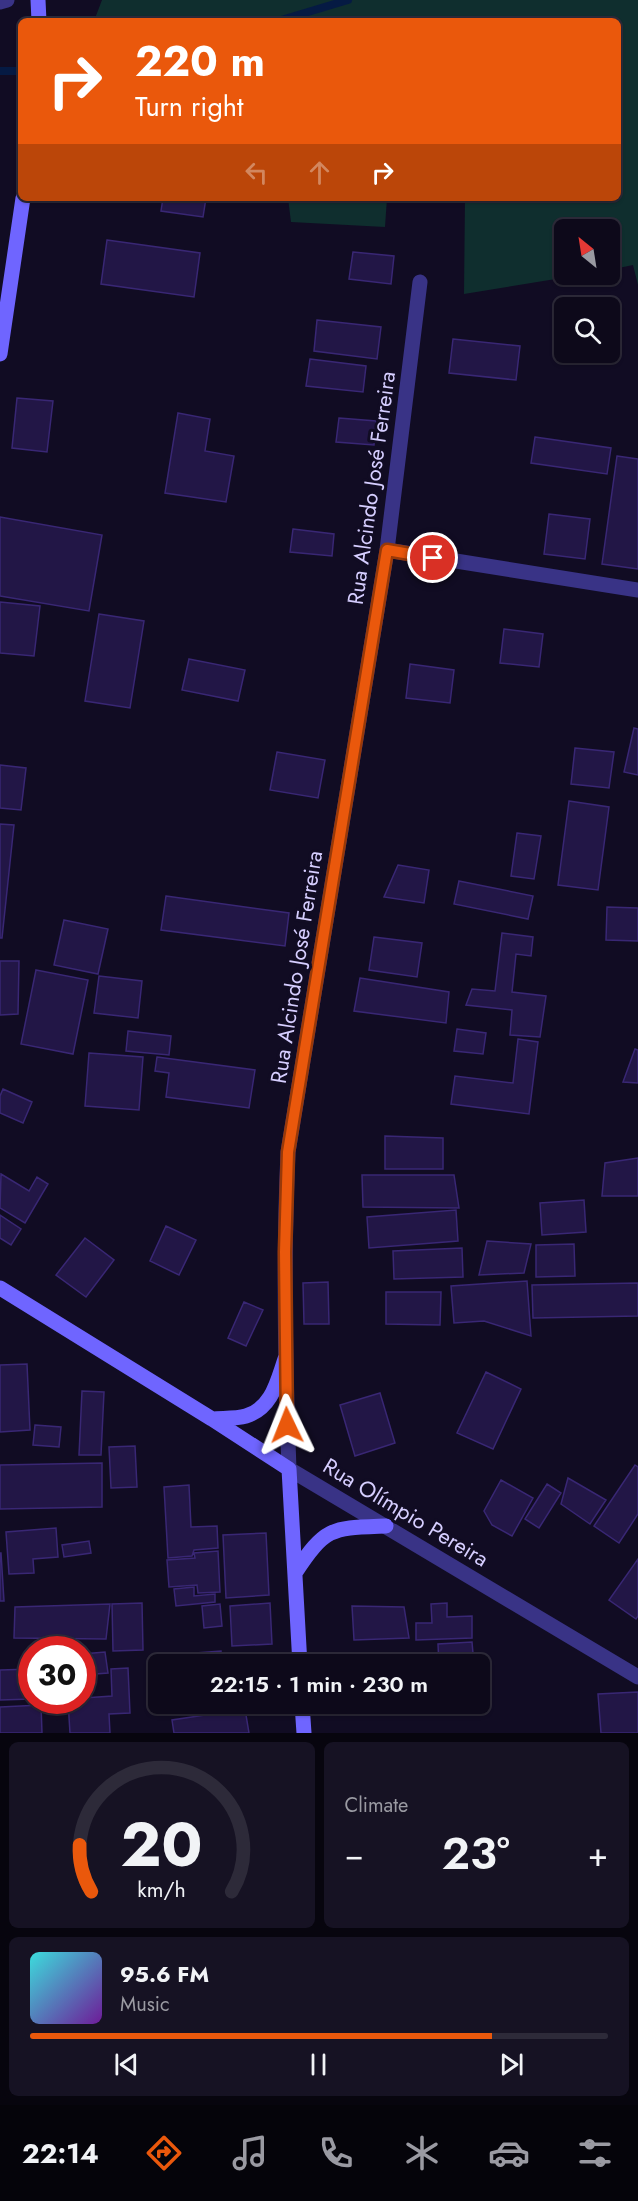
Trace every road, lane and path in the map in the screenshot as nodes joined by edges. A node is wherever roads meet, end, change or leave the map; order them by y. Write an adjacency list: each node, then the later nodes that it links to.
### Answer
1 (7, 0): 3 (street)
2 (38, 0): 4 (main road)
3 (0, 2)
4 (39, 18)
5 (23, 201): 7 (main road)
6 (420, 282): 8 (street, Rua Alcindo José Ferreira)
7 (0, 354)
8 (387, 550): 9 (street); 11 (street, Rua Alcindo José Ferreira)
9 (638, 590)
10 (4, 1293): 12 (main road, Rua Olímpio Pereira)
11 (285, 1359): 12 (main road); 13 (street, Rua Alcindo José Ferreira)
12 (212, 1419): 13 (main road, Rua Olímpio Pereira)
13 (289, 1469): 14 (street, Rua Olímpio Pereira); 15 (main road, Rua Alcindo José Ferreira)
14 (386, 1526): 15 (main road); 17 (street, Rua Olímpio Pereira)
15 (295, 1573): 16 (main road, Rua Alcindo José Ferreira)
16 (299, 1654)
17 (638, 1677)
18 (303, 1714): 19 (main road)
19 (304, 1733)

